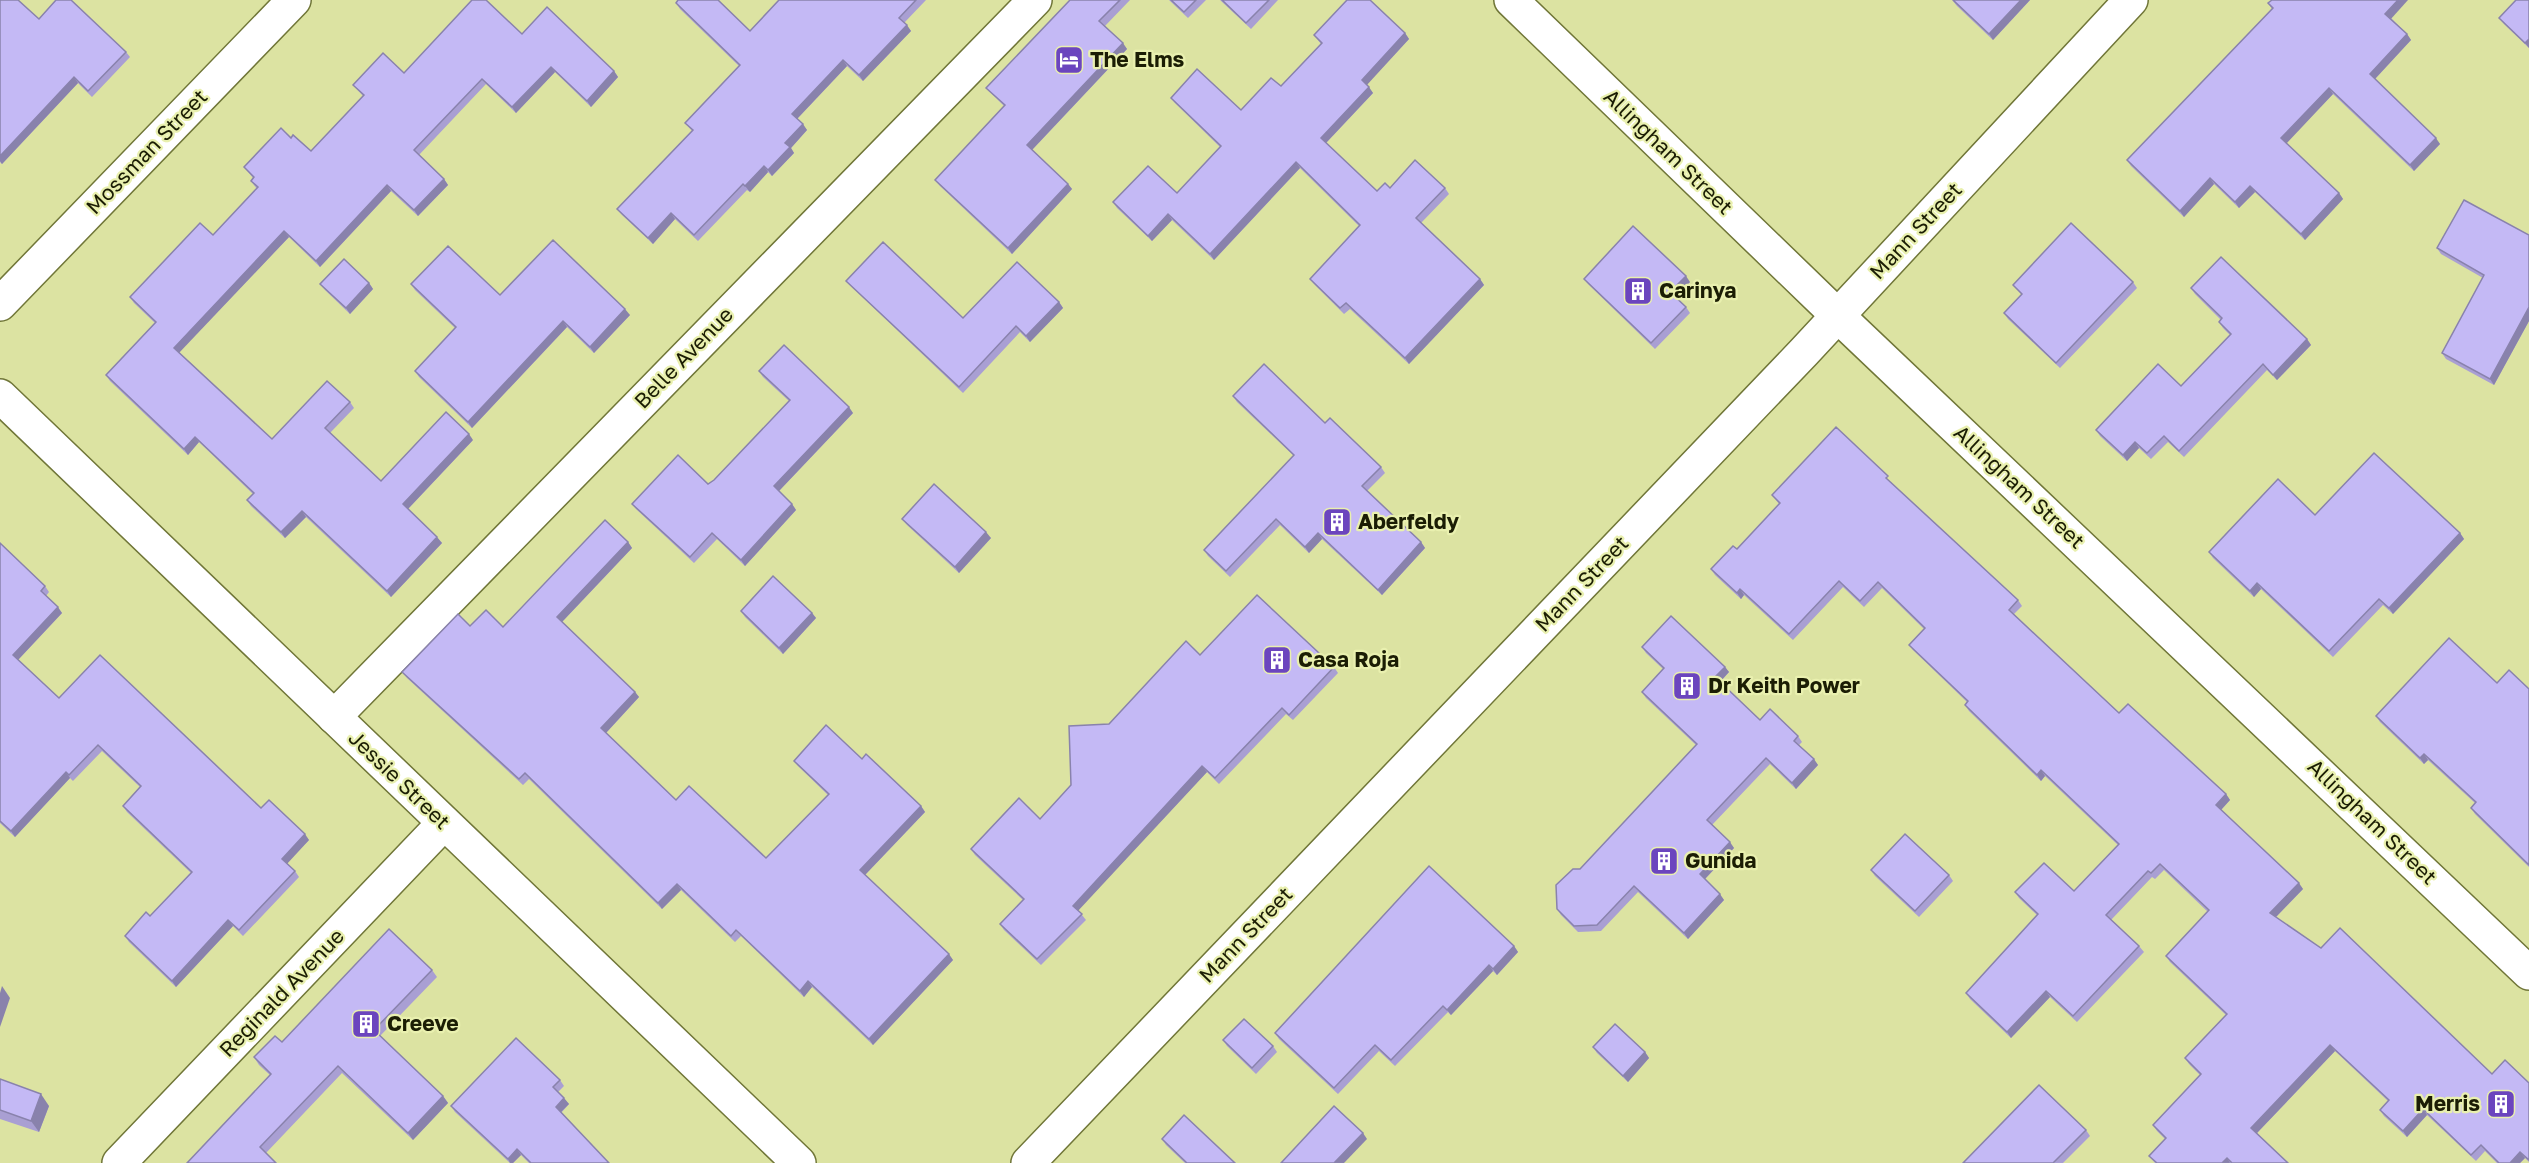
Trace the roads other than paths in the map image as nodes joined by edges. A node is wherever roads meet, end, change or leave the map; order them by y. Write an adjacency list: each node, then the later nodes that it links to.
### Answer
1 (294, 0): 5 (street, Mossman Street)
2 (1035, 0): 8 (street, Belle Avenue)
3 (1511, 0): 6 (street, Allingham Street)
4 (2131, 0): 6 (street, Mann Street)
5 (0, 304)
6 (1838, 316): 10 (street, Allingham Street); 13 (street, Mann Street)
7 (0, 396): 8 (street, Jessie Street)
8 (334, 717): 9 (street, Jessie Street)
9 (444, 823): 11 (street, Reginald Avenue); 12 (street, Jessie Street)
10 (2529, 973)
11 (119, 1163)
12 (799, 1163)
13 (1028, 1163)

